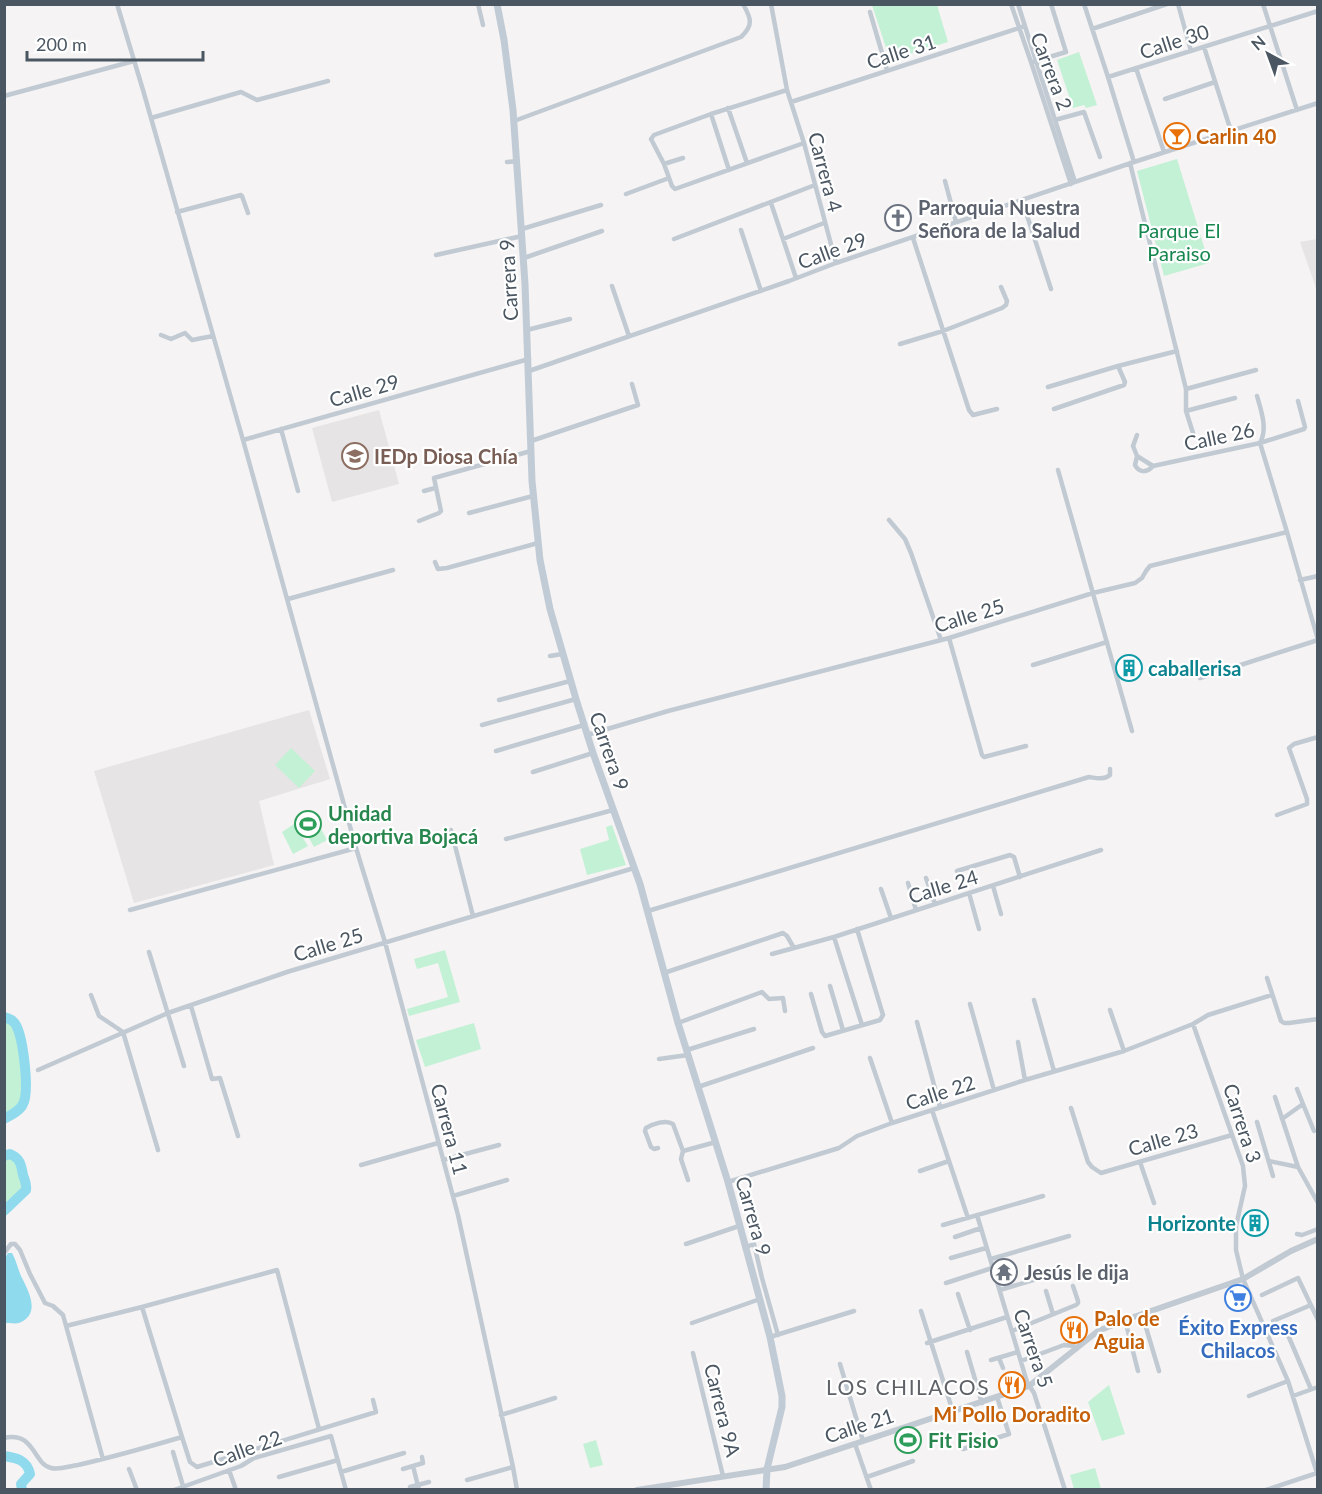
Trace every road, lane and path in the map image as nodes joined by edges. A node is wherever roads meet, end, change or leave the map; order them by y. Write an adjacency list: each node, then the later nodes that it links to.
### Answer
1 (117, 4): 20 (street, Carrera 11)
2 (478, 4): 15 (street)
3 (497, 4): 40 (main road, Carrera 9)
4 (743, 4): 40 (street)
5 (771, 4): 30 (street, Carrera 4)
6 (1011, 4): 17 (street, Carrera 2)
7 (1018, 4): 17 (street)
8 (1051, 4): 24 (street)
9 (1084, 4): 18 (street)
10 (1167, 4): 18 (street)
11 (1178, 4): 22 (street)
12 (1263, 4): 16 (street)
13 (1317, 11): 16 (street, Calle 30)
14 (870, 12): 26 (street)
15 (483, 25)
16 (1271, 25): 21 (street, Calle 30); 36 (street)
17 (1023, 28): 24 (street); 26 (street, Calle 31)
18 (1092, 29): 27 (street)
19 (132, 31): 20 (street)
20 (125, 32): 23 (street, Carrera 11)
21 (1204, 47): 22 (street, Calle 30); 29 (street)
22 (1191, 51): 25 (street, Calle 30)
23 (134, 61): 31 (street); 38 (street, Carrera 11)
24 (1034, 62): 39 (street, Carrera 2); 54 (street, Carrera 2)
25 (1136, 68): 27 (street, Calle 30); 43 (street)
26 (887, 70): 33 (street, Calle 31)
27 (1108, 77): 49 (street)
28 (328, 81): 38 (street)
29 (1215, 82): 32 (street); 41 (street)
30 (787, 90): 33 (street, Carrera 4); 35 (street)
31 (4, 96)
32 (1165, 99)
33 (790, 102): 42 (street, Carrera 4)
34 (1317, 103): 36 (street, Calle 29)
35 (728, 108): 37 (street); 48 (street)
36 (1297, 110): 41 (street, Calle 29)
37 (711, 114): 50 (street); 51 (street)
38 (151, 118): 60 (street, Carrera 11)
39 (1055, 120): 44 (street); 54 (street, Carrera 2)
40 (514, 121): 46 (main road, Carrera 9)
41 (1231, 131): 43 (street, Calle 29)
42 (804, 143): 48 (street); 55 (street, Carrera 4)
43 (1164, 152): 49 (street, Calle 29)
44 (1100, 157)
45 (683, 158): 50 (street)
46 (517, 161): 47 (street); 66 (main road, Carrera 9)
47 (507, 162)
48 (747, 163): 51 (street)
49 (1132, 163): 54 (street, Calle 29); 85 (street)
50 (664, 164): 52 (street)
51 (729, 170): 52 (street)
52 (669, 178): 56 (street)
53 (945, 181): 62 (street)
54 (1073, 183): 57 (street, Calle 29)
55 (815, 185): 58 (street); 63 (street, Carrera 4)
56 (626, 194)
57 (1022, 200): 62 (street, Calle 29); 76 (street)
58 (771, 203): 68 (street); 69 (street)
59 (601, 205): 66 (street)
60 (177, 212): 61 (street); 82 (street, Carrera 11)
61 (248, 213)
62 (956, 222): 67 (street, Calle 29)
63 (824, 223): 69 (street); 72 (street, Carrera 4)
64 (741, 230): 77 (street)
65 (602, 231): 71 (street)
66 (522, 232): 70 (street); 71 (main road, Carrera 9)
67 (913, 238): 72 (street, Calle 29); 80 (street)
68 (674, 239)
69 (783, 239): 73 (street)
70 (436, 255)
71 (524, 258): 79 (main road, Carrera 9)
72 (836, 263): 73 (street, Calle 29)
73 (796, 278): 77 (street, Calle 29)
74 (612, 286): 83 (street)
75 (1001, 287): 80 (street)
76 (1052, 289)
77 (761, 291): 83 (street, Calle 29)
78 (570, 319): 79 (street)
79 (527, 330): 86 (main road, Carrera 9)
80 (943, 331): 84 (street); 96 (street)
81 (161, 335): 82 (street)
82 (213, 336): 102 (street, Carrera 11)
83 (629, 336): 89 (street, Calle 29)
84 (900, 344)
85 (1177, 351): 87 (street); 92 (street)
86 (529, 359): 89 (main road, Carrera 9); 99 (street, Calle 29)
87 (1118, 366): 91 (street); 97 (street)
88 (1256, 370): 92 (street)
89 (529, 371): 103 (main road, Carrera 9)
90 (632, 384): 103 (street)
91 (1048, 387)
92 (1186, 389): 98 (street)
93 (1257, 396): 104 (street)
94 (1235, 398): 98 (street)
95 (1298, 401): 104 (street, Calle 26)
96 (997, 409)
97 (1054, 409)
98 (1186, 411): 100 (street)
99 (281, 429): 102 (street, Calle 29); 110 (street)
100 (1193, 433)
101 (1137, 435): 106 (street)
102 (243, 440): 123 (street, Carrera 11)
103 (531, 441): 105 (main road, Carrera 9)
104 (1260, 443): 107 (street, Calle 26); 116 (street)
105 (531, 452): 109 (street); 112 (main road, Carrera 9)
106 (1137, 456): 107 (street); 107 (street)
107 (1153, 466)
108 (1058, 470): 122 (street)
109 (435, 488): 111 (street); 115 (street)
110 (298, 490)
111 (424, 491)
112 (533, 496): 113 (street); 117 (main road, Carrera 9)
113 (469, 513)
114 (889, 520): 127 (street)
115 (419, 521)
116 (1287, 532): 121 (street); 122 (street, Calle 25)
117 (538, 543): 118 (street); 124 (main road, Carrera 9)
118 (435, 562)
119 (393, 570): 123 (street)
120 (1317, 576): 121 (street)
121 (1300, 580): 128 (street)
122 (1093, 593): 126 (street, Calle 25); 129 (street)
123 (288, 599): 151 (street, Carrera 11)
124 (550, 609): 125 (street); 130 (main road, Carrera 9)
125 (542, 612)
126 (949, 638): 127 (street, Calle 25); 142 (street)
127 (941, 640): 140 (street, Calle 25)
128 (1317, 640): 133 (street)
129 (1107, 642): 132 (street); 139 (street)
130 (562, 654): 131 (street); 134 (main road, Carrera 9)
131 (550, 656)
132 (1033, 665)
133 (1200, 678)
134 (570, 681): 135 (main road, Carrera 9); 136 (street)
135 (576, 699): 137 (street); 138 (main road, Carrera 9)
136 (499, 700)
137 (482, 725)
138 (584, 725): 140 (main road, Carrera 9); 143 (street)
139 (1132, 731)
140 (587, 735): 144 (main road, Carrera 9)
141 (1317, 737): 148 (street)
142 (1026, 746)
143 (496, 751)
144 (593, 753): 146 (street); 147 (main road, Carrera 9)
145 (1110, 769): 164 (street)
146 (533, 772)
147 (613, 810): 150 (street); 153 (main road, Carrera 9)
148 (1277, 815)
149 (451, 830): 166 (street)
150 (506, 838)
151 (356, 848): 162 (street); 171 (street, Carrera 11)
152 (1101, 850): 155 (street, Calle 24)
153 (634, 868): 164 (main road, Carrera 9); 166 (street, Calle 25)
154 (957, 872): 155 (street)
155 (1020, 877): 158 (street, Calle 24)
156 (926, 878): 161 (street)
157 (908, 883): 163 (street)
158 (993, 886): 160 (street, Calle 24); 165 (street)
159 (881, 889): 167 (street)
160 (969, 893): 161 (street, Calle 24); 169 (street)
161 (935, 904): 163 (street, Calle 24)
162 (130, 910)
163 (916, 910): 167 (street, Calle 24)
164 (648, 911): 175 (main road, Carrera 9)
165 (1001, 914)
166 (473, 916): 171 (street, Calle 25)
167 (891, 918): 168 (street, Calle 24)
168 (857, 929): 170 (street, Calle 24); 192 (street)
169 (979, 929)
170 (834, 937): 172 (street, Calle 24); 192 (street)
171 (385, 942): 183 (street, Calle 25); 222 (street, Carrera 11)
172 (794, 948): 174 (street, Calle 24); 175 (street)
173 (148, 952): 186 (street)
174 (772, 954)
175 (663, 973): 190 (main road, Carrera 9)
176 (1267, 978): 180 (street)
177 (830, 987): 195 (street)
178 (811, 994): 195 (street)
179 (91, 995): 196 (street)
180 (1272, 996): 188 (street); 191 (street)
181 (1034, 1000): 205 (street)
182 (970, 1004): 209 (street)
183 (191, 1006): 186 (street, Calle 25); 220 (street)
184 (1110, 1010): 199 (street)
185 (785, 1011): 190 (street)
186 (168, 1013): 196 (street, Calle 25); 203 (street)
187 (1317, 1019): 188 (street)
188 (1305, 1021): 193 (street)
189 (917, 1022): 212 (street)
190 (678, 1023): 200 (main road, Carrera 9)
191 (1193, 1024): 199 (street); 219 (street, Carrera 3)
192 (862, 1025): 195 (street)
193 (1303, 1027)
194 (754, 1029): 200 (street)
195 (843, 1030)
196 (123, 1032): 204 (street, Calle 25); 225 (street)
197 (1018, 1042): 206 (street)
198 (813, 1048): 207 (street)
199 (1124, 1051): 205 (street, Calle 22)
200 (687, 1053): 202 (street); 207 (main road, Carrera 9)
201 (870, 1058): 217 (street)
202 (659, 1059)
203 (184, 1066)
204 (38, 1070)
205 (1054, 1071): 206 (street, Calle 22)
206 (1025, 1080): 209 (street, Calle 22)
207 (698, 1087): 221 (main road, Carrera 9)
208 (1297, 1089): 211 (street)
209 (994, 1090): 212 (street, Calle 22)
210 (1275, 1097): 215 (street)
211 (1303, 1104): 215 (street); 218 (street)
212 (940, 1107): 214 (street, Calle 22)
213 (1071, 1108): 230 (street, Calle 23)
214 (932, 1110): 217 (street, Calle 22); 228 (street)
215 (1282, 1119): 232 (street)
216 (1257, 1122): 229 (street)
217 (892, 1123): 237 (street, Calle 22)
218 (1314, 1131)
219 (1232, 1134): 230 (street, Calle 23); 262 (street, Carrera 3)
220 (238, 1136)
221 (716, 1142): 226 (street); 237 (main road, Carrera 9)
222 (438, 1143): 227 (street, Carrera 11); 231 (street)
223 (499, 1145): 227 (street)
224 (658, 1148): 226 (street)
225 (158, 1150)
226 (683, 1151): 236 (street)
227 (443, 1160): 238 (street, Carrera 11)
228 (949, 1161): 233 (street); 243 (street)
229 (1269, 1161): 232 (street); 234 (street)
230 (1140, 1162): 240 (street)
231 (361, 1165)
232 (1298, 1167): 241 (street)
233 (920, 1171)
234 (1273, 1176)
235 (507, 1180): 238 (street)
236 (688, 1180)
237 (728, 1182): 245 (main road, Carrera 9)
238 (453, 1196): 309 (street, Carrera 11)
239 (1043, 1196): 242 (street)
240 (1154, 1203)
241 (1317, 1203)
242 (977, 1215): 243 (street); 246 (street, Carrera 5)
243 (968, 1218): 244 (street)
244 (943, 1225)
245 (739, 1226): 253 (street); 254 (main road, Carrera 9)
246 (981, 1228): 250 (street); 255 (street, Carrera 5)
247 (1317, 1229): 248 (street)
248 (1297, 1234)
249 (1069, 1236): 256 (street)
250 (955, 1237)
251 (1317, 1239): 262 (street, Calle 21)
252 (1024, 1241): 256 (street)
253 (686, 1244)
254 (746, 1247): 269 (main road, Carrera 9); 285 (street)
255 (986, 1248): 258 (street); 259 (street, Carrera 5)
256 (1026, 1249): 259 (street)
257 (4, 1253): 281 (street)
258 (951, 1258)
259 (991, 1259): 260 (street, Carrera 5)
260 (992, 1268): 263 (street); 265 (street, Carrera 5)
261 (1067, 1270): 265 (street)
262 (1243, 1279): 275 (street, Calle 21); 298 (street, Carrera 3)
263 (946, 1282)
264 (1073, 1286): 274 (street)
265 (1000, 1290): 276 (street, Carrera 5)
266 (1046, 1291): 274 (street)
267 (958, 1294): 282 (street)
268 (1262, 1295): 270 (street)
269 (760, 1299): 280 (street); 285 (main road, Carrera 9)
270 (1311, 1305): 277 (street); 279 (street)
271 (142, 1307): 281 (street); 310 (street); 311 (street)
272 (854, 1311): 285 (street)
273 (921, 1311): 286 (street)
274 (1053, 1314): 283 (street)
275 (1142, 1314): 278 (street, Calle 21); 297 (street)
276 (1007, 1317): 282 (street); 283 (street, Carrera 5)
277 (1317, 1319)
278 (1125, 1320): 287 (street, Calle 21); 296 (street)
279 (1273, 1321)
280 (692, 1323)
281 (66, 1326): 319 (street)
282 (970, 1330): 286 (street)
283 (1012, 1331): 289 (street, Carrera 5)
284 (1288, 1335): 301 (street)
285 (774, 1336): 326 (main road, Carrera 9)
286 (929, 1343): 308 (street)
287 (1076, 1349): 293 (street); 299 (street, Calle 21)
288 (966, 1352): 307 (street)
289 (1018, 1352): 291 (street); 293 (street, Carrera 5)
290 (693, 1353): 330 (street, Carrera 9A)
291 (999, 1358): 292 (street); 295 (street)
292 (991, 1360)
293 (1021, 1361): 299 (street, Carrera 5)
294 (840, 1364): 313 (street)
295 (1003, 1368)
296 (1138, 1371)
297 (1159, 1371)
298 (1288, 1381): 302 (street); 303 (street, Carrera 3)
299 (1029, 1386): 304 (street, Calle 21); 347 (street, Carrera 5)
300 (1317, 1387): 301 (street)
301 (1311, 1389): 303 (street)
302 (1249, 1396)
303 (1293, 1396): 329 (street, Carrera 3)
304 (997, 1397): 307 (street, Calle 21); 315 (street)
305 (555, 1398): 309 (street)
306 (373, 1400): 310 (street)
307 (982, 1403): 308 (street, Calle 21)
308 (953, 1412): 313 (street, Calle 21)
309 (501, 1415): 323 (street, Carrera 11)
310 (319, 1429): 311 (street)
311 (182, 1437): 319 (street)
312 (4, 1438): 319 (street)
313 (863, 1441): 314 (street, Calle 21)
314 (855, 1444): 326 (street, Calle 21); 332 (street)
315 (963, 1449)
316 (173, 1452): 335 (street)
317 (404, 1453): 328 (street)
318 (423, 1457): 322 (street)
319 (103, 1460)
320 (338, 1460): 327 (street, Calle 22); 328 (street); 331 (street)
321 (913, 1461): 332 (street)
322 (413, 1466): 325 (street); 337 (street)
323 (513, 1467): 333 (street); 343 (street, Carrera 11)
324 (129, 1469): 339 (street)
325 (403, 1469)
326 (767, 1469): 330 (street, Calle 21); 345 (main road, Carrera 9)
327 (229, 1470): 335 (street, Calle 22); 341 (street)
328 (341, 1472): 342 (street)
329 (1317, 1473): 348 (street)
330 (723, 1476): 338 (street, Calle 21)
331 (279, 1477)
332 (867, 1477): 346 (street)
333 (467, 1480)
334 (429, 1482): 337 (street)
335 (186, 1487): 340 (street, Calle 22)
336 (410, 1487): 337 (street)
337 (419, 1487)
338 (658, 1488): 344 (street, Calle 21)
339 (137, 1490)
340 (174, 1490)
341 (236, 1490)
342 (346, 1490)
343 (517, 1490)
344 (637, 1490)
345 (766, 1490)
346 (871, 1490)
347 (1065, 1490)
348 (1266, 1490)

